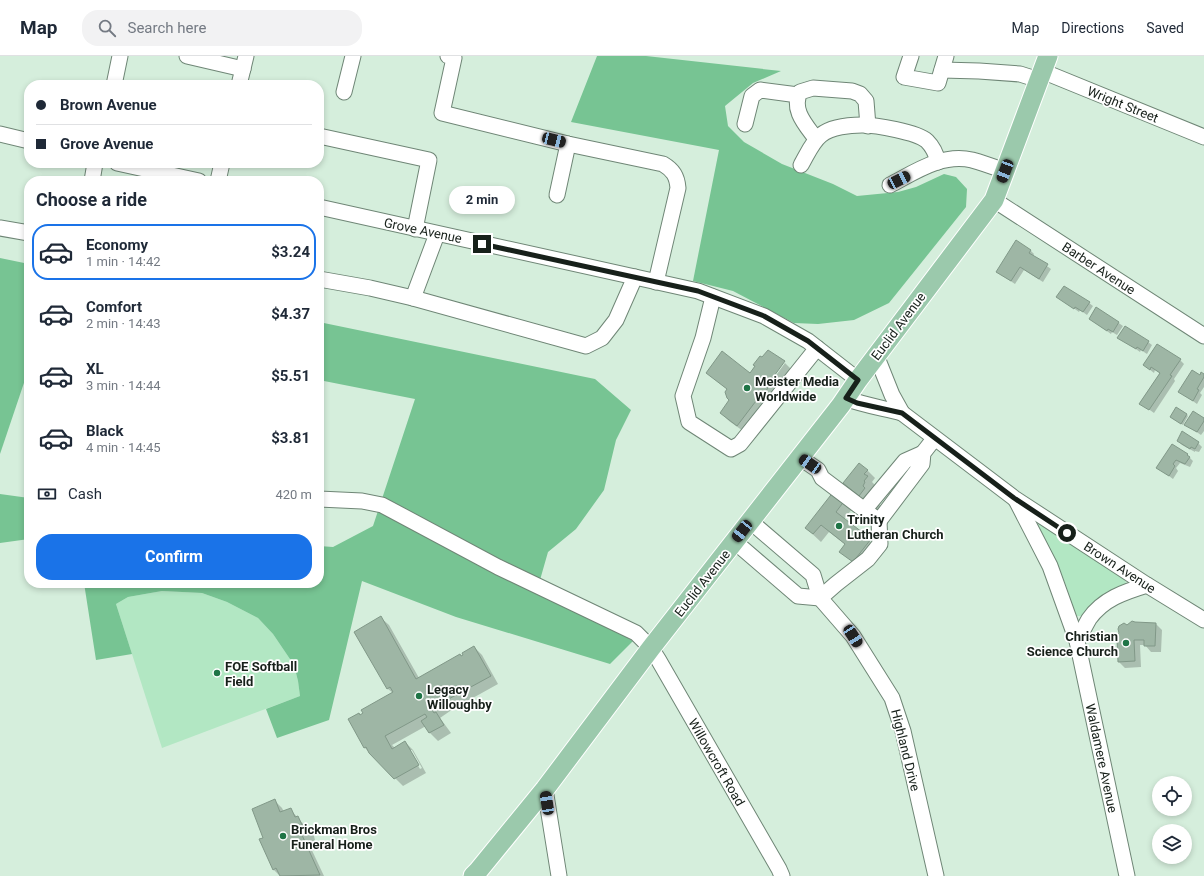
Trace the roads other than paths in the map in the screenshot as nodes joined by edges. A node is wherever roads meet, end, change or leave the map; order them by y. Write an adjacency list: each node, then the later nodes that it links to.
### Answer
1 (120, 56): 9 (street)
2 (187, 56): 6 (street)
3 (353, 56): 11 (street)
4 (448, 56): 20 (street)
5 (911, 56): 7 (street)
6 (244, 63): 10 (street)
7 (944, 63): 8 (street, Wright Street)
8 (1043, 69): 17 (street, Wright Street); 24 (main road, Euclid Avenue)
9 (115, 80)
10 (240, 80)
11 (344, 92)
12 (798, 96): 13 (street); 14 (street); 19 (street)
13 (745, 124)
14 (868, 126): 19 (street); 21 (street)
15 (0, 134): 18 (street)
16 (324, 137): 31 (street)
17 (1204, 137)
18 (24, 140)
19 (816, 140): 22 (street)
20 (568, 144): 27 (street); 36 (street)
21 (938, 162): 24 (street); 26 (street)
22 (801, 165)
23 (140, 168): 25 (street)
24 (1005, 171): 28 (main road, Euclid Avenue)
25 (176, 176)
26 (890, 185)
27 (556, 196)
28 (994, 200): 39 (street, Barber Avenue); 41 (main road, Euclid Avenue)
29 (324, 209): 31 (street, Grove Avenue)
30 (0, 228): 32 (street)
31 (415, 229): 33 (street, Grove Avenue)
32 (24, 232)
33 (437, 234): 34 (street, Grove Avenue); 38 (street)
34 (635, 277): 36 (street, Grove Avenue); 38 (street)
35 (324, 280): 38 (street)
36 (656, 282): 37 (street, Grove Avenue)
37 (713, 297): 40 (street, Grove Avenue); 40 (street)
38 (413, 298)
39 (1204, 336)
40 (817, 348): 42 (street, Grove Avenue)
41 (876, 356): 42 (main road, Euclid Avenue); 44 (street, Brown Avenue)
42 (858, 380): 43 (main road, Euclid Avenue)
43 (846, 398): 44 (street, Brown Avenue); 47 (main road, Euclid Avenue)
44 (902, 413): 45 (street, Brown Avenue)
45 (934, 439): 46 (street); 48 (street, Brown Avenue)
46 (922, 454): 50 (street); 52 (street)
47 (799, 457): 50 (street); 51 (main road, Euclid Avenue)
48 (1014, 498): 54 (street, Brown Avenue); 57 (street, Waldamere Avenue)
49 (324, 499): 58 (street, Willowcroft Road)
50 (865, 509): 52 (street)
51 (750, 521): 53 (main road, Euclid Avenue); 55 (street, Highland Drive)
52 (879, 521): 55 (street)
53 (734, 541): 55 (street); 58 (main road, Euclid Avenue)
54 (1147, 586): 56 (street, Brown Avenue); 57 (street)
55 (820, 598): 63 (street, Highland Drive)
56 (1204, 620)
57 (1078, 641): 64 (street, Waldamere Avenue)
58 (651, 648): 59 (main road, Euclid Avenue); 62 (street, Willowcroft Road)
59 (545, 789): 60 (main road, Euclid Avenue); 61 (street)
60 (473, 876)
61 (559, 876)
62 (782, 876)
63 (936, 876)
64 (1127, 876)

